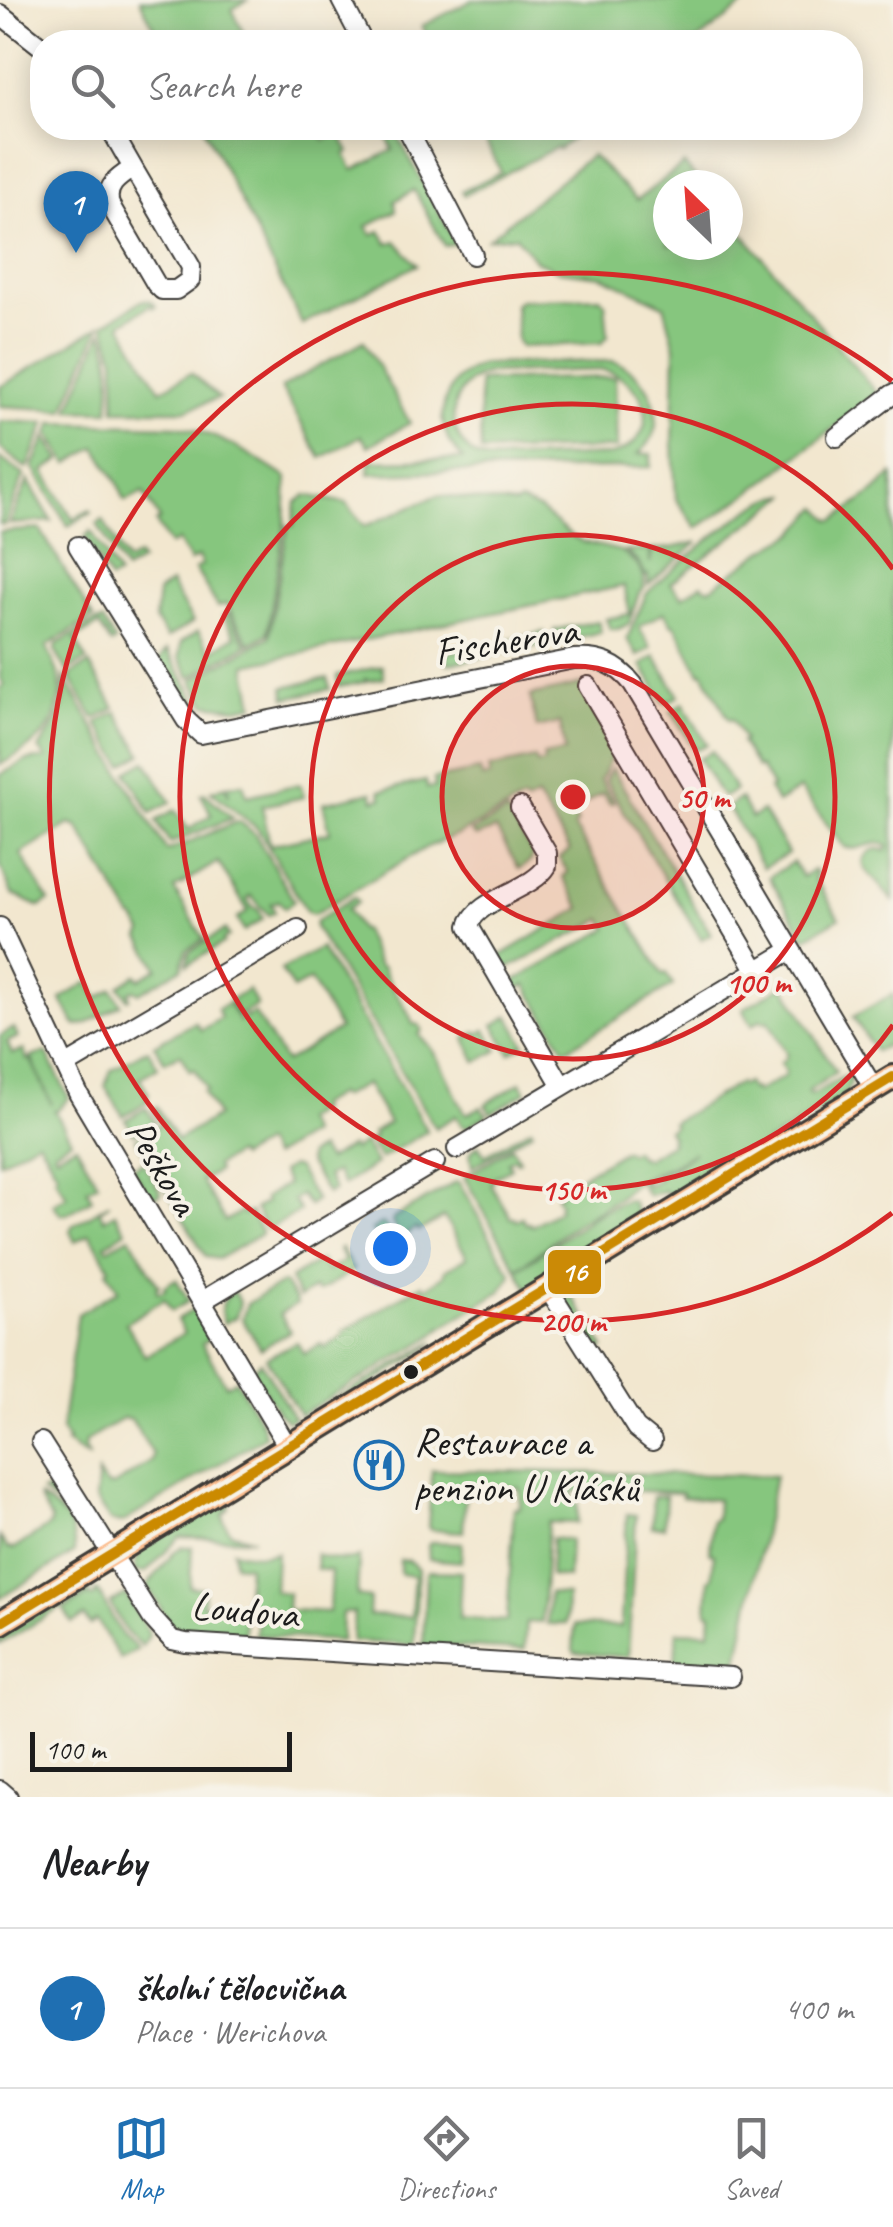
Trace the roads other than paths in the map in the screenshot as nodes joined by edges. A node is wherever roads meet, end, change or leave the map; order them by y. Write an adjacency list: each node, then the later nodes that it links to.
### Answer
1 (341, 0): 3 (street)
2 (0, 14): 4 (street)
3 (357, 30)
4 (30, 38)
5 (117, 140): 7 (street)
6 (413, 140): 8 (street)
7 (134, 168): 7 (street)
8 (473, 255)
9 (893, 394): 10 (street)
10 (837, 437)
11 (78, 546): 16 (street, Fischerova)
12 (588, 686): 17 (street, Fischerova)
13 (520, 807): 20 (street)
14 (0, 927): 18 (street, Peškova)
15 (298, 929): 18 (street)
16 (791, 950): 17 (street); 19 (street, Fischerova)
17 (756, 971): 20 (street)
18 (65, 1066): 24 (street, Peškova)
19 (883, 1083): 23 (main road)
20 (562, 1086): 21 (street)
21 (457, 1149)
22 (435, 1162): 24 (street)
23 (548, 1288): 25 (street); 27 (main road)
24 (202, 1301): 27 (street, Peškova)
25 (652, 1440)
26 (41, 1442): 28 (street, Loudova)
27 (288, 1447): 28 (main road)
28 (110, 1555): 29 (main road); 30 (street, Loudova)
29 (0, 1623)
30 (731, 1678)
31 (0, 1790): 32 (street)
32 (8, 1797)

